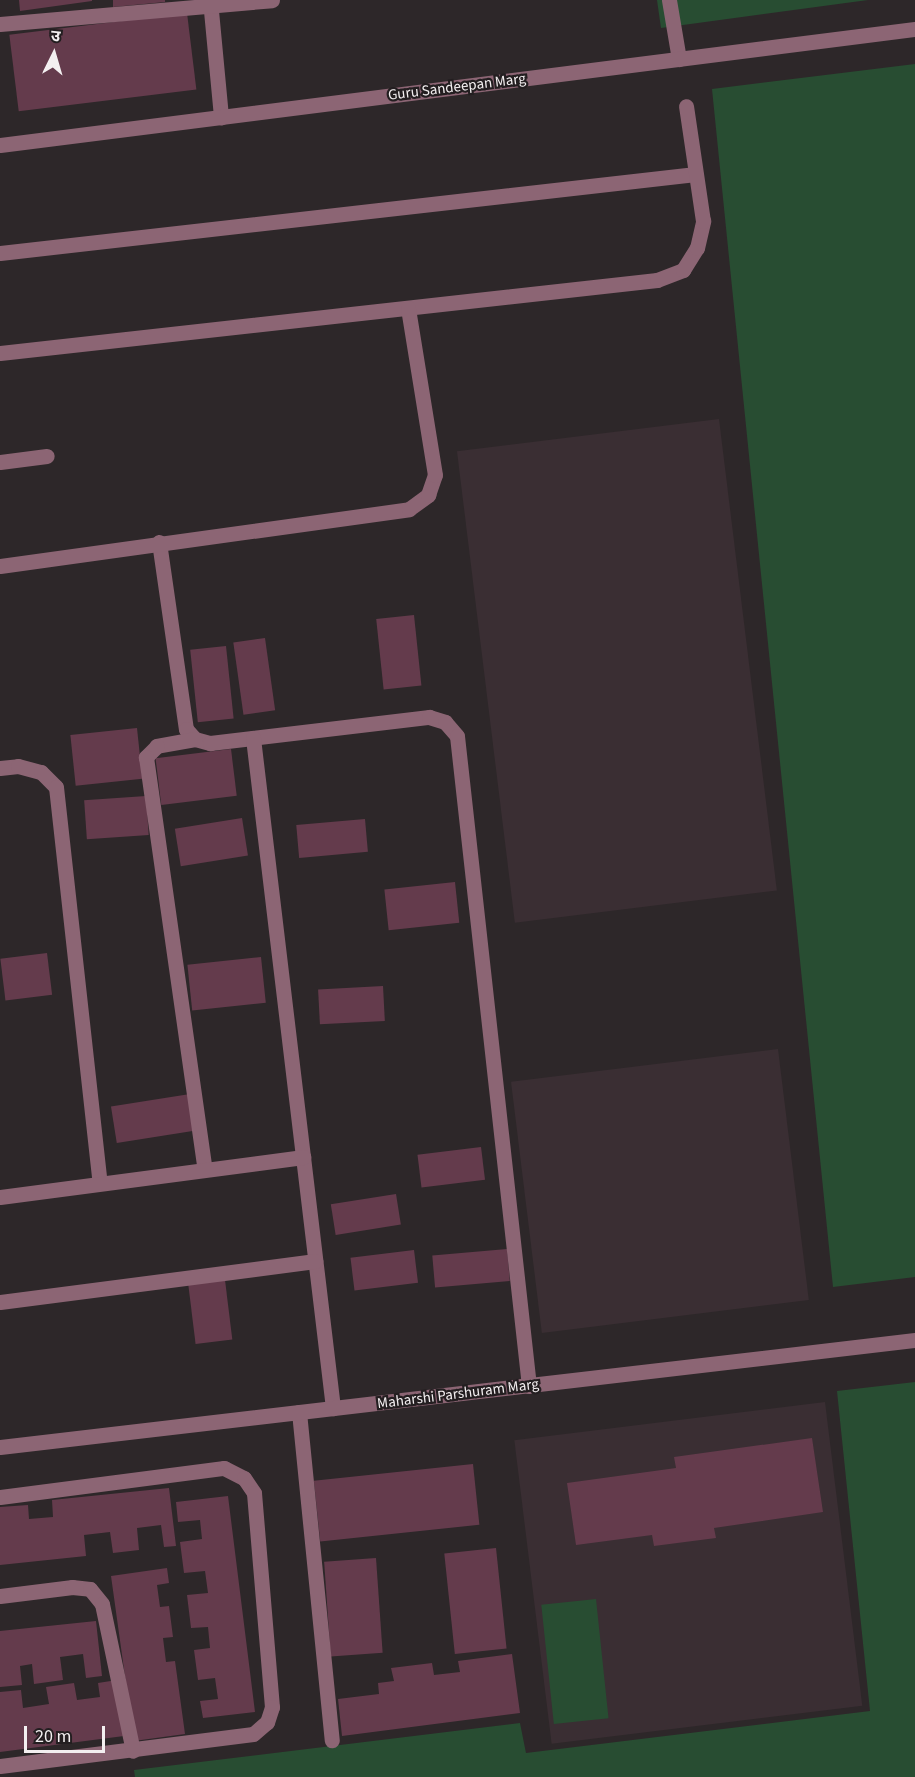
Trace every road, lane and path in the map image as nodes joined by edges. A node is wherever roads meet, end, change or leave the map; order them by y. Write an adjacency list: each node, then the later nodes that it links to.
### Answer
1 (272, 0): 3 (street)
2 (669, 0): 6 (street)
3 (211, 4): 4 (street); 8 (street)
4 (0, 24)
5 (915, 29): 6 (street, Guru Sandeepan Marg)
6 (680, 59): 8 (street, Guru Sandeepan Marg)
7 (686, 106): 10 (street)
8 (222, 117): 9 (street, Guru Sandeepan Marg)
9 (0, 145)
10 (696, 174): 11 (street); 12 (street)
11 (0, 253)
12 (408, 308): 13 (street); 16 (street)
13 (0, 353)
14 (47, 456): 15 (street)
15 (0, 462)
16 (159, 542): 17 (street); 19 (street)
17 (0, 566)
18 (253, 738): 19 (street); 21 (street); 28 (street)
19 (195, 739): 22 (street)
20 (0, 768): 23 (street)
21 (303, 1157): 22 (street); 25 (street)
22 (205, 1169): 23 (street)
23 (100, 1183): 24 (street)
24 (0, 1197)
25 (315, 1261): 26 (street); 29 (street)
26 (0, 1302)
27 (915, 1340): 28 (street, Maharshi Parshuram Marg)
28 (529, 1386): 29 (street, Maharshi Parshuram Marg)
29 (333, 1408): 30 (street, Maharshi Parshuram Marg)
30 (299, 1412): 31 (street, Maharshi Parshuram Marg); 34 (street)
31 (0, 1448)
32 (0, 1497): 35 (street)
33 (0, 1596): 35 (street)
34 (332, 1740)
35 (133, 1751): 36 (street)
36 (0, 1766)

